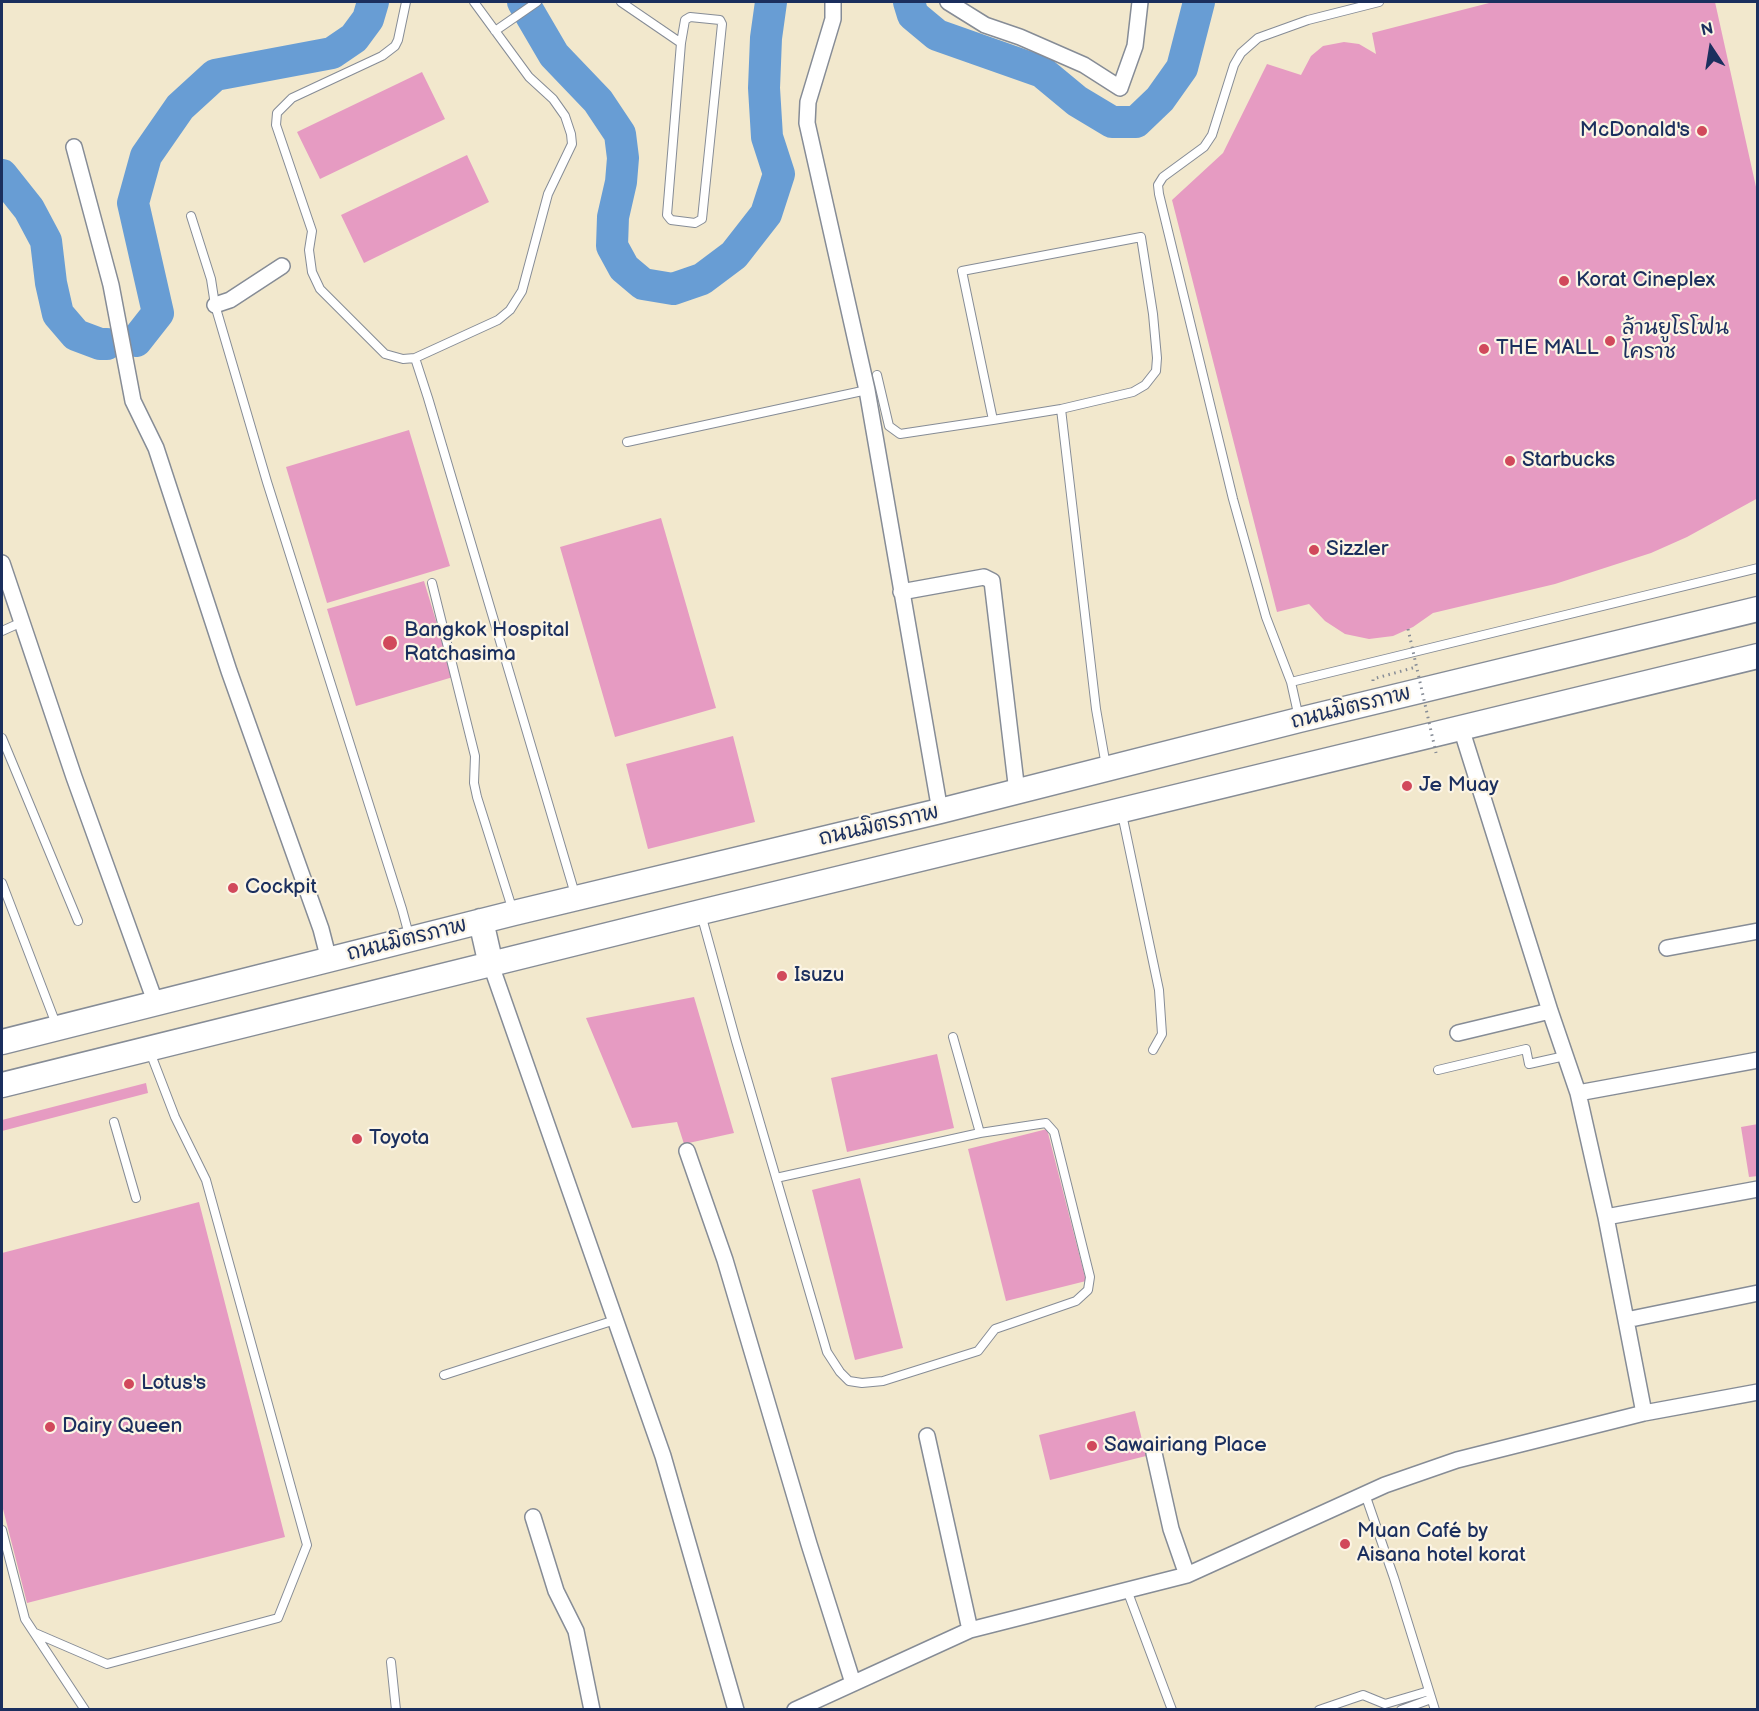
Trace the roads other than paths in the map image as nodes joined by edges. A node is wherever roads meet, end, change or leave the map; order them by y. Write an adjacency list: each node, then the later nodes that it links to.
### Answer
1 (406, 2): 15 (lane)
2 (474, 2): 9 (lane)
3 (537, 2): 9 (lane)
4 (621, 2): 10 (lane)
5 (834, 2): 17 (street)
6 (948, 2): 7 (street)
7 (1140, 2)
8 (1378, 2): 29 (lane)
9 (498, 28): 15 (lane)
10 (681, 42): 10 (lane)
11 (74, 147): 46 (street)
12 (191, 216): 14 (lane)
13 (282, 266): 14 (street)
14 (215, 305): 44 (lane)
15 (414, 358): 38 (lane)
16 (877, 375): 19 (lane)
17 (867, 390): 20 (lane); 24 (street)
18 (1061, 409): 19 (lane); 19 (lane); 33 (lane)
19 (993, 420)
20 (627, 442)
21 (2, 563): 26 (street)
22 (1758, 568): 29 (lane)
23 (432, 583): 40 (lane)
24 (901, 592): 34 (street); 36 (street)
25 (1758, 609): 30 (highway, ถนนมิตรภาพ)
26 (22, 622): 27 (lane); 48 (street)
27 (2, 631)
28 (1758, 656): 31 (highway, ถนนมิตรภาพ)
29 (1291, 682): 30 (lane)
30 (1299, 720): 33 (highway, ถนนมิตรภาพ)
31 (1461, 728): 35 (highway, ถนนมิตรภาพ); 49 (street)
32 (2, 738): 41 (lane)
33 (1107, 770): 34 (highway, ถนนมิตรภาพ)
34 (1017, 792): 36 (highway, ถนนมิตรภาพ)
35 (1121, 810): 39 (highway, ถนนมิตรภาพ); 55 (lane)
36 (940, 811): 38 (highway, ถนนมิตรภาพ)
37 (2, 883): 50 (lane)
38 (576, 897): 40 (highway, ถนนมิตรภาพ)
39 (701, 912): 47 (highway, ถนนมิตรภาพ); 64 (lane)
40 (514, 913): 42 (highway, ถนนมิตรภาพ)
41 (78, 921)
42 (481, 921): 44 (highway, ถนนมิตรภาพ); 47 (highway)
43 (1758, 931): 45 (street)
44 (410, 940): 46 (highway, ถนนมิตรภาพ)
45 (1667, 948)
46 (329, 960): 48 (highway, ถนนมิตรภาพ)
47 (491, 965): 54 (highway, ถนนมิตรภาพ); 69 (street)
48 (156, 1004): 50 (highway, ถนนมิตรภาพ)
49 (1550, 1011): 51 (street); 56 (street)
50 (57, 1029): 53 (highway, ถนนมิตรภาพ)
51 (1458, 1033)
52 (953, 1037): 62 (lane)
53 (2, 1042)
54 (148, 1048): 59 (highway, ถนนมิตรภาพ); 82 (lane)
55 (1153, 1050)
56 (1565, 1056): 58 (lane); 60 (street)
57 (1758, 1060): 60 (street)
58 (1438, 1070)
59 (2, 1085)
60 (1578, 1093): 67 (street)
61 (114, 1122): 66 (lane)
62 (980, 1133): 64 (lane); 64 (lane)
63 (687, 1151): 84 (street)
64 (776, 1178)
65 (1758, 1189): 67 (street)
66 (136, 1198)
67 (1606, 1217): 70 (street)
68 (1758, 1293): 70 (street)
69 (615, 1320): 71 (lane); 89 (street)
70 (1626, 1320): 73 (street)
71 (444, 1375)
72 (1758, 1392): 73 (street)
73 (1644, 1413): 76 (street)
74 (927, 1436): 81 (street)
75 (1154, 1453): 79 (street)
76 (1365, 1494): 79 (street); 85 (lane)
77 (533, 1517): 88 (street)
78 (2, 1530): 82 (lane)
79 (1187, 1575): 80 (street)
80 (1126, 1590): 81 (street); 91 (lane)
81 (970, 1629): 84 (street)
82 (35, 1633): 86 (lane)
83 (391, 1662): 87 (lane)
84 (853, 1683): 90 (street)
85 (1430, 1695): 92 (lane); 93 (lane); 94 (lane)
86 (85, 1710)
87 (396, 1710)
88 (592, 1710)
89 (736, 1710)
90 (795, 1710)
91 (1172, 1710)
92 (1319, 1710)
93 (1401, 1710)
94 (1435, 1710)

